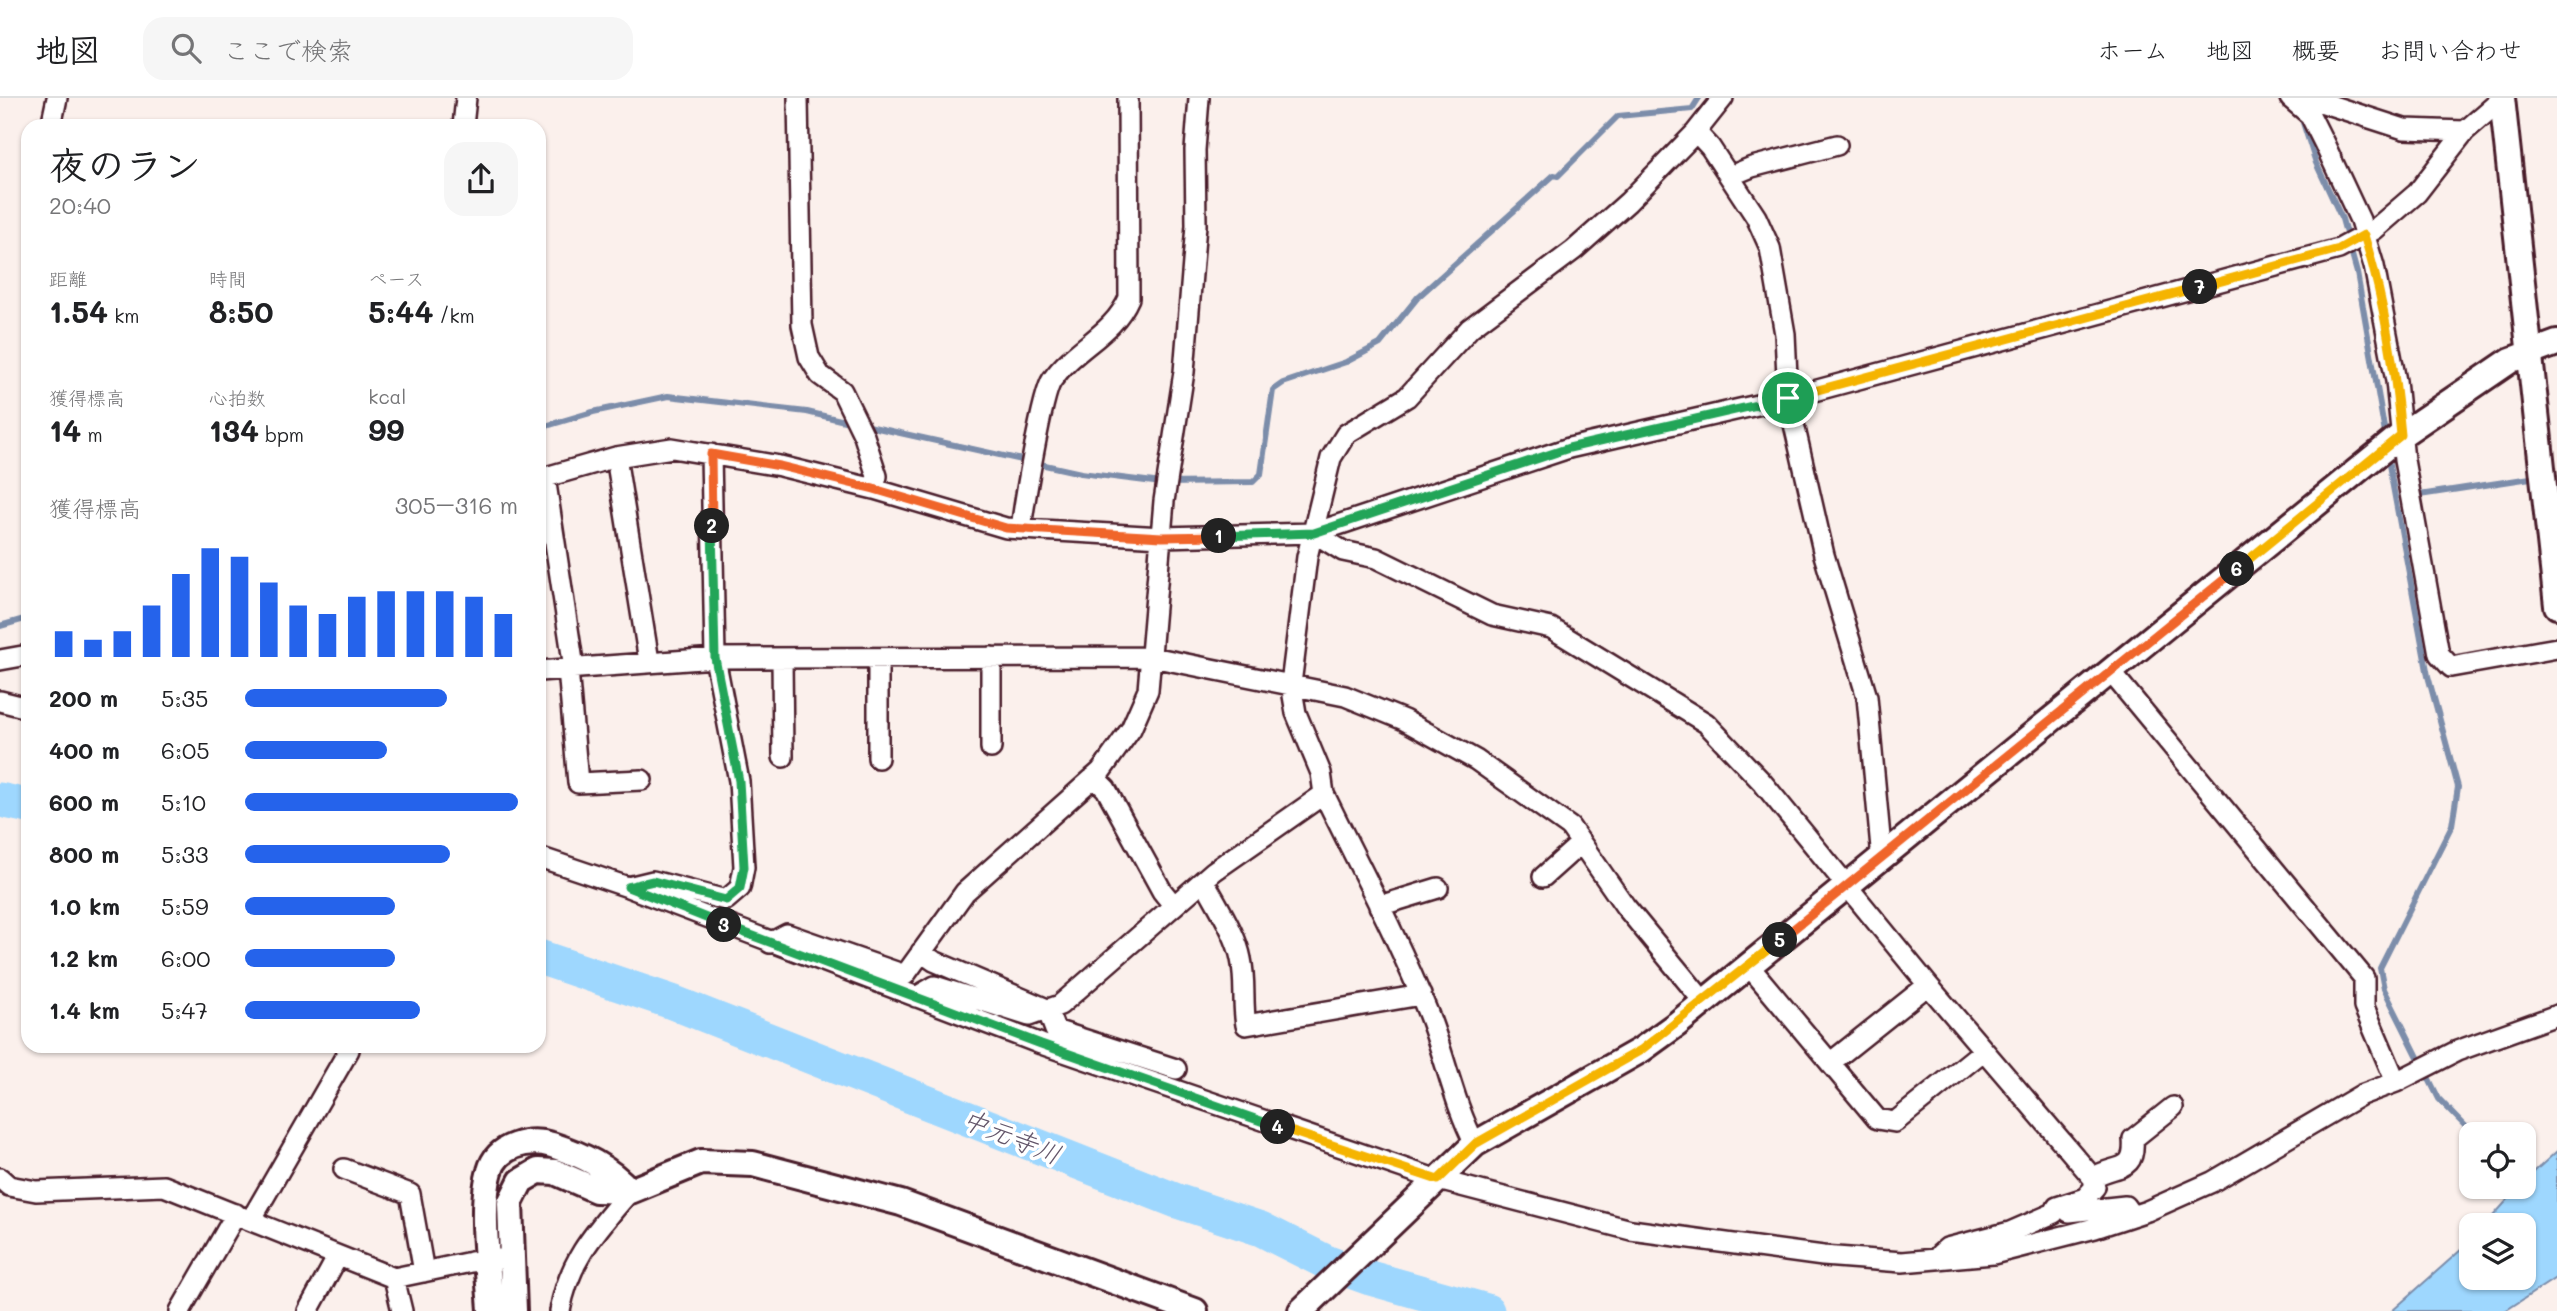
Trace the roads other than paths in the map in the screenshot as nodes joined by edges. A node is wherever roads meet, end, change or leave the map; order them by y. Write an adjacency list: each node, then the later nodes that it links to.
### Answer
1 (57, 98): 10 (street)
2 (466, 98): 11 (street)
3 (798, 98): 24 (street)
4 (1128, 98): 26 (street)
5 (1199, 98): 28 (street)
6 (1723, 98): 13 (street)
7 (2290, 98): 16 (street)
8 (2308, 98): 12 (street)
9 (2502, 98): 12 (street); 18 (street)
10 (52, 119)
11 (464, 119)
12 (2465, 131): 16 (street)
13 (1696, 132): 15 (street); 27 (street)
14 (1837, 145): 15 (street)
15 (1730, 176): 19 (street)
16 (2364, 235): 19 (street); 20 (street)
17 (2557, 343): 18 (street)
18 (2530, 353): 20 (street); 29 (street)
19 (1788, 398): 27 (street); 53 (street)
20 (2401, 435): 30 (street); 41 (street)
21 (711, 454): 22 (street); 24 (street); 34 (street)
22 (616, 457): 23 (street); 38 (street)
23 (546, 477)
24 (874, 489): 26 (street)
25 (546, 504): 39 (street)
26 (1021, 529): 28 (street)
27 (1314, 533): 28 (street); 42 (street); 56 (street)
28 (1162, 537): 33 (street)
29 (2557, 606)
30 (2557, 648)
31 (21, 656): 37 (street)
32 (991, 657): 33 (street); 36 (street); 45 (street)
33 (1152, 657): 42 (street); 48 (street)
34 (715, 658): 35 (street); 38 (street); 57 (street)
35 (782, 658): 36 (street); 46 (street)
36 (878, 658): 47 (street)
37 (0, 660)
38 (649, 662): 39 (street)
39 (571, 668): 40 (street); 49 (street)
40 (546, 670)
41 (2110, 671): 53 (street); 74 (street)
42 (1292, 684): 50 (street); 51 (street)
43 (0, 701): 44 (street)
44 (21, 706)
45 (991, 748)
46 (783, 757)
47 (878, 758)
48 (1094, 777): 59 (street); 62 (street)
49 (642, 780)
50 (1324, 794): 55 (street); 60 (street)
51 (1581, 843): 54 (street); 67 (street)
52 (546, 859): 57 (street)
53 (1882, 859): 56 (street)
54 (1543, 877)
55 (1204, 880): 59 (street); 65 (street)
56 (1846, 886): 63 (street); 64 (street)
57 (628, 887): 61 (street)
58 (1438, 888): 60 (street)
59 (1174, 906): 68 (street)
60 (1379, 906): 65 (street)
61 (770, 943): 62 (street); 66 (street)
62 (921, 953): 68 (street)
63 (1749, 966): 67 (street); 72 (street)
64 (1928, 985): 70 (street); 72 (street)
65 (1421, 995): 76 (street)
66 (916, 997): 68 (street); 80 (street)
67 (1704, 1002): 76 (street)
68 (1047, 1009): 73 (street)
69 (2557, 1015): 74 (street)
70 (1983, 1051): 72 (street); 79 (street)
71 (347, 1053): 84 (street)
72 (1830, 1063)
73 (1176, 1069)
74 (2396, 1082): 83 (street)
75 (2173, 1107): 79 (street)
76 (1475, 1144): 80 (street)
77 (344, 1170): 88 (street)
78 (0, 1178): 84 (street)
79 (2093, 1178): 82 (street)
80 (1435, 1185): 87 (street); 97 (street)
81 (630, 1191): 86 (street); 86 (street); 95 (street); 96 (street)
82 (2054, 1213): 83 (street); 87 (street)
83 (2132, 1216): 87 (street)
84 (243, 1217): 85 (street); 90 (street)
85 (338, 1256): 89 (street); 91 (street)
86 (500, 1259): 88 (street); 93 (street); 94 (street)
87 (1933, 1260)
88 (424, 1272): 89 (street)
89 (394, 1278): 92 (street)
90 (180, 1311)
91 (308, 1311)
92 (401, 1311)
93 (491, 1311)
94 (514, 1311)
95 (560, 1311)
96 (1195, 1311)
97 (1301, 1311)

